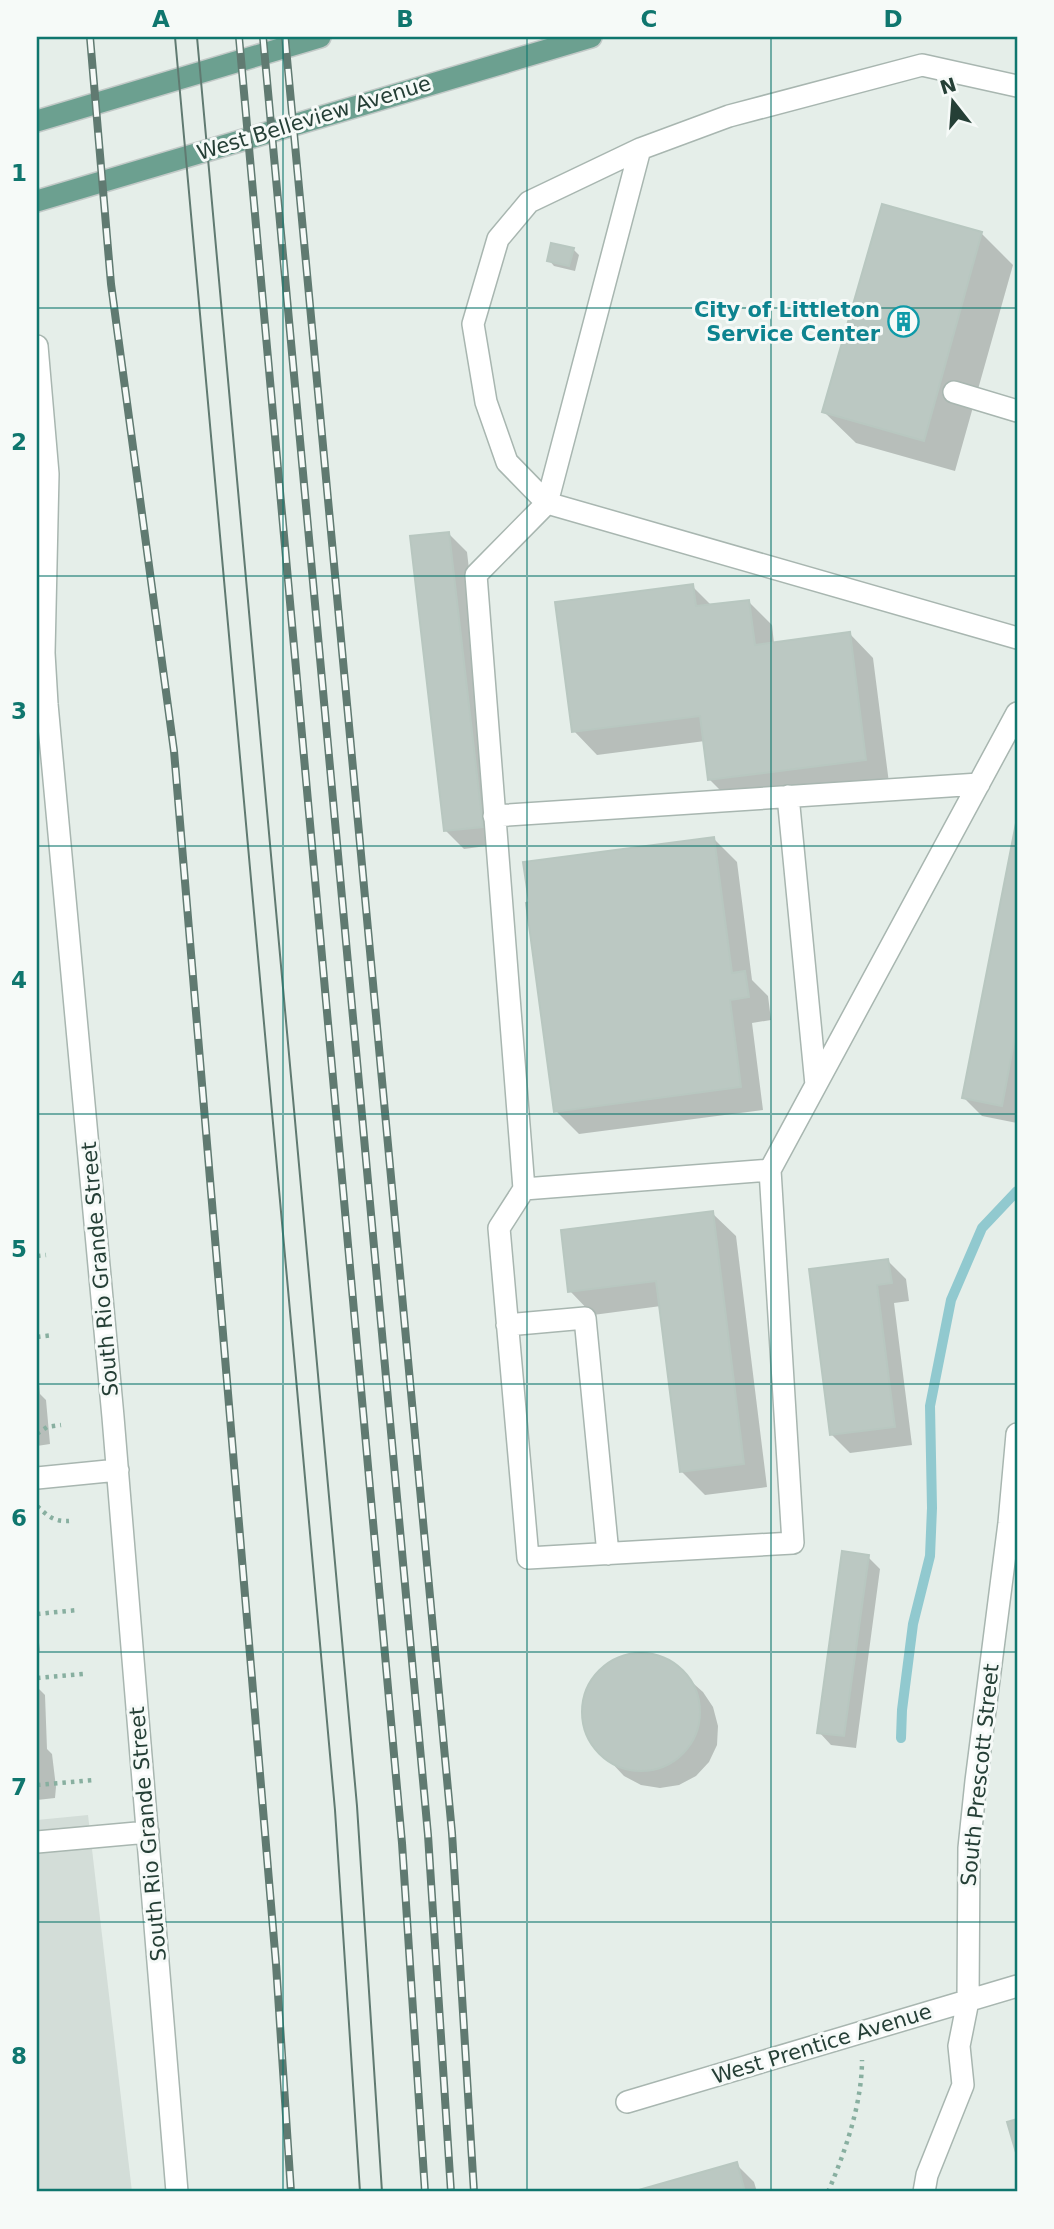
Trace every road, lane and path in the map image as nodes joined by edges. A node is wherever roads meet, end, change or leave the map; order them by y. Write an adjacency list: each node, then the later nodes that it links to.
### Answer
1 (320, 37): 4 (main road)
2 (591, 37): 6 (main road, West Belleview Avenue)
3 (1017, 86): 5 (street)
4 (37, 121)
5 (640, 149): 10 (street); 10 (street)
6 (37, 201)
7 (37, 346): 13 (street, South Rio Grande Street)
8 (954, 392): 9 (street)
9 (1017, 411)
10 (547, 503): 11 (street); 16 (street)
11 (1017, 638)
12 (1017, 713): 14 (street)
13 (44, 757): 28 (street, South Rio Grande Street)
14 (979, 784): 15 (street); 17 (street)
15 (789, 796): 16 (street); 17 (street)
16 (494, 816): 19 (street)
17 (816, 1085): 18 (street)
18 (770, 1170): 19 (street); 32 (street)
19 (524, 1189): 22 (street)
20 (46, 1255): 21 (path)
21 (37, 1256)
22 (507, 1325): 32 (street); 32 (street)
23 (53, 1335): 24 (path)
24 (37, 1337)
25 (61, 1425): 26 (path)
26 (37, 1434)
27 (1017, 1434): 42 (street, South Prescott Street)
28 (118, 1470): 29 (street); 39 (street, South Rio Grande Street)
29 (37, 1478)
30 (37, 1506): 31 (path)
31 (69, 1521)
32 (608, 1553)
33 (78, 1610): 34 (path)
34 (37, 1614)
35 (83, 1675): 36 (path)
36 (37, 1678)
37 (93, 1780): 38 (path)
38 (37, 1785)
39 (148, 1832): 40 (street); 45 (street, South Rio Grande Street)
40 (37, 1842)
41 (1017, 1986): 42 (street, West Prentice Avenue)
42 (968, 2001): 43 (street, West Prentice Avenue); 47 (street, South Prescott Street)
43 (863, 2031): 44 (street, West Prentice Avenue); 46 (path)
44 (627, 2102)
45 (177, 2192)
46 (828, 2192)
47 (925, 2192)

